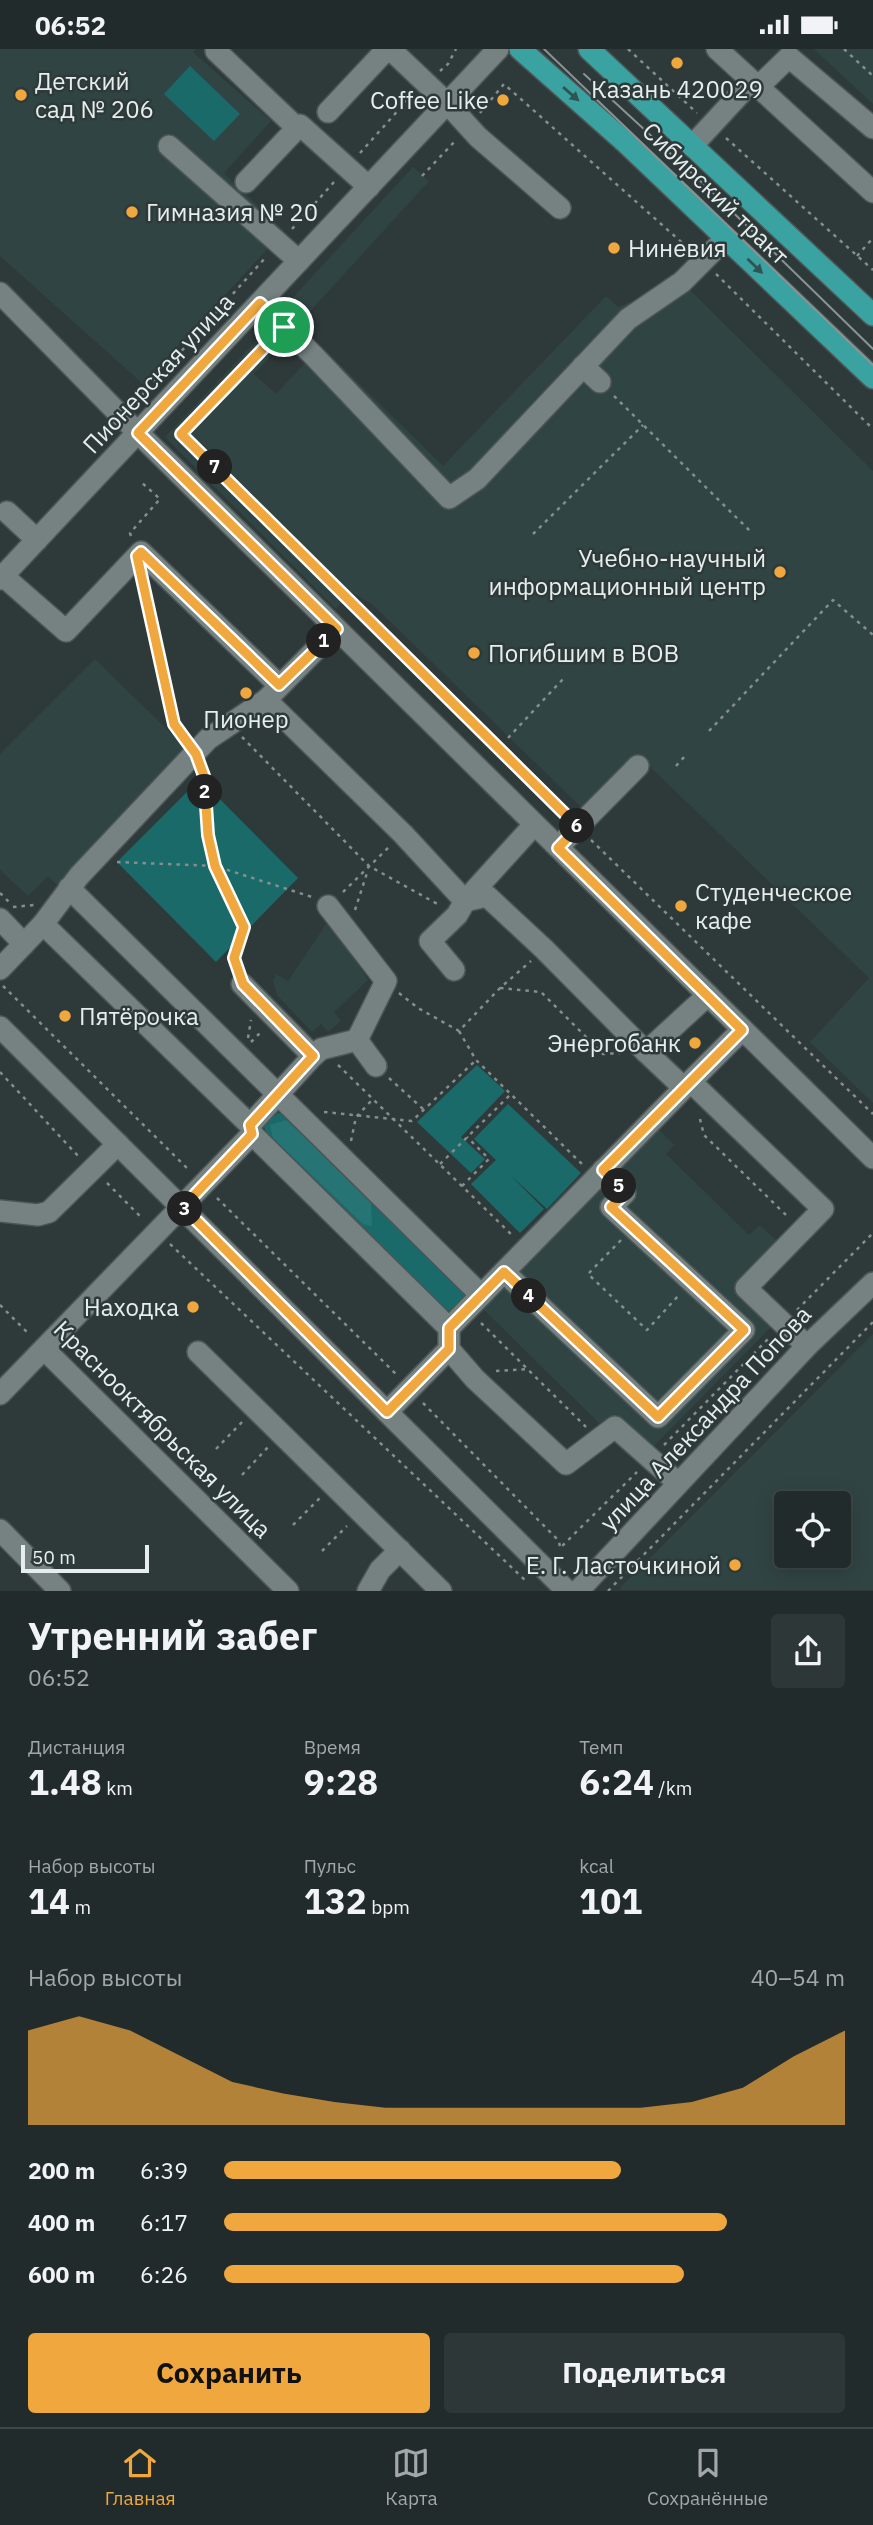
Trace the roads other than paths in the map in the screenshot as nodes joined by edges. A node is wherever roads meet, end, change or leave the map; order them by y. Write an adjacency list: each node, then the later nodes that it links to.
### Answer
1 (218, 49): 10 (street)
2 (389, 49): 8 (street); 9 (street)
3 (498, 49): 8 (street, Пионерская улица)
4 (520, 49): 18 (main road, Сибирский тракт, one-way to 18)
5 (589, 49): 13 (main road, Сибирский тракт)
6 (718, 49): 7 (street)
7 (755, 84): 11 (street); 13 (street); 16 (street)
8 (447, 103): 15 (street, Пионерская улица); 17 (street)
9 (328, 111)
10 (297, 128): 14 (street); 15 (street)
11 (873, 128)
12 (169, 146): 19 (street)
13 (692, 146): 22 (main road, Сибирский тракт)
14 (246, 181)
15 (369, 187): 19 (street, Пионерская улица)
16 (873, 193)
17 (560, 208)
18 (726, 238): 23 (street); 24 (main road, Сибирский тракт, one-way to 24)
19 (299, 261): 21 (street, Пионерская улица)
20 (0, 293): 26 (street)
21 (260, 303): 23 (street); 26 (street, Пионерская улица)
22 (873, 315)
23 (583, 366): 25 (street)
24 (873, 378)
25 (604, 387)
26 (138, 433): 28 (street, Пионерская улица); 30 (street)
27 (7, 512): 28 (street)
28 (37, 540): 29 (street, Пионерская улица)
29 (1, 578): 31 (street)
30 (337, 629): 31 (street); 33 (street)
31 (272, 692): 35 (street); 37 (street)
32 (638, 766): 34 (street)
33 (534, 824): 34 (street); 37 (street)
34 (558, 848): 44 (street)
35 (78, 873): 38 (street); 52 (street)
36 (328, 906): 47 (street)
37 (461, 908): 42 (street); 49 (street)
38 (49, 916): 40 (street); 53 (street)
39 (0, 919): 40 (street)
40 (24, 944): 41 (street)
41 (0, 969)
42 (454, 970)
43 (243, 984): 48 (street)
44 (708, 995): 46 (street); 49 (street)
45 (0, 1027): 54 (street)
46 (742, 1030): 51 (street); 55 (street)
47 (357, 1040): 48 (street); 50 (street)
48 (317, 1052): 52 (street)
49 (646, 1052): 51 (street)
50 (376, 1066)
51 (688, 1085): 56 (street); 63 (street)
52 (284, 1101): 53 (street); 61 (street)
53 (251, 1129): 57 (street); 62 (street)
54 (118, 1144): 57 (street); 58 (street)
55 (873, 1158)
56 (600, 1174): 59 (street); 59 (street)
57 (183, 1207): 64 (street); 67 (street)
58 (0, 1211)
59 (504, 1272): 61 (street)
60 (873, 1283): 63 (street, улица Александра Попова)
61 (474, 1302): 62 (street)
62 (449, 1338): 67 (street); 68 (street)
63 (807, 1346): 68 (street, улица Александра Попова)
64 (44, 1349): 66 (street); 74 (street, Краснооктябрьская улица)
65 (198, 1352): 70 (street)
66 (0, 1394)
67 (387, 1412): 71 (street)
68 (678, 1483): 76 (street, улица Александра Попова)
69 (0, 1530): 73 (street)
70 (400, 1550): 72 (street); 75 (street)
71 (556, 1587)
72 (434, 1588)
73 (60, 1591)
74 (288, 1591)
75 (368, 1591)
76 (578, 1591)

